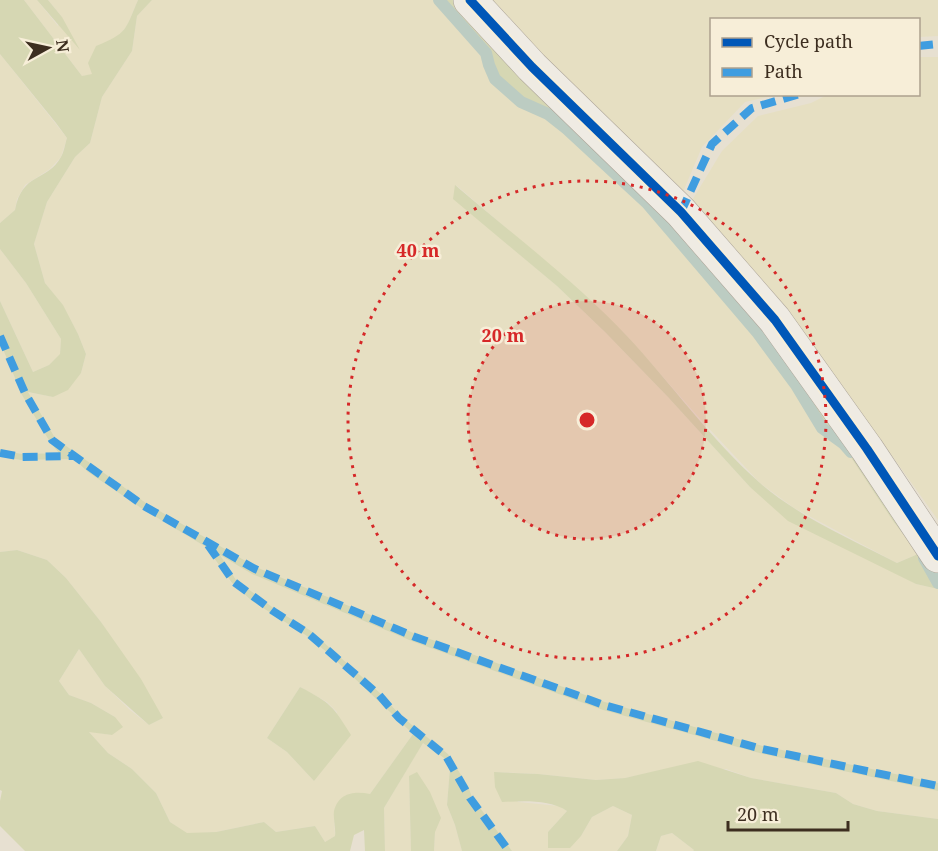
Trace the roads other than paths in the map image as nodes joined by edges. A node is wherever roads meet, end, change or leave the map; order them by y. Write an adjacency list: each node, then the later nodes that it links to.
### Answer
1 (470, 0): 2 (street)
2 (938, 556)

